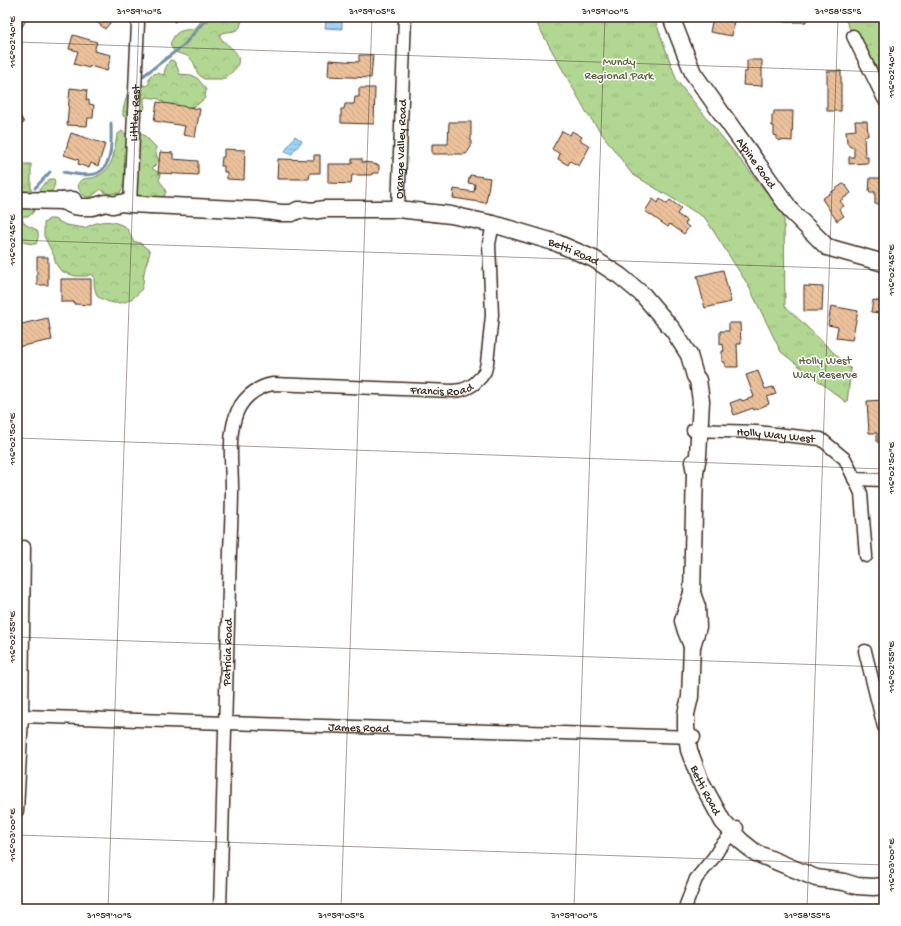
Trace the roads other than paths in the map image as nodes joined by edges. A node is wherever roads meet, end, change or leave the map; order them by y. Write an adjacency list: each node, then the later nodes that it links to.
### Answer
1 (405, 17): 8 (street, Orange Valley Road)
2 (670, 17): 10 (street, Alpine Road)
3 (138, 23): 7 (street, Littley Rest)
4 (853, 36): 5 (street)
5 (884, 99)
6 (17, 200): 7 (street, Orange Valley Road)
7 (126, 203): 8 (street, Orange Valley Road)
8 (398, 209): 9 (street, Betti Road)
9 (493, 224): 11 (street, Francis Road); 12 (street, Betti Road)
10 (884, 263)
11 (246, 398): 19 (street, Patricia Road)
12 (697, 430): 13 (street, Holly Way West); 21 (street, Betti Road)
13 (854, 479): 14 (street); 16 (street, Holly Way West)
14 (884, 480)
15 (24, 547): 18 (street)
16 (866, 556)
17 (865, 651): 20 (street)
18 (22, 716): 19 (street, James Road); 22 (street)
19 (225, 723): 21 (street, James Road); 27 (street, Patricia Road)
20 (884, 727)
21 (691, 737): 23 (street, Betti Road)
22 (17, 811)
23 (739, 834): 24 (street, Betti Road); 28 (street)
24 (844, 882): 25 (street, Betti Road); 26 (street, Betti Road)
25 (884, 882)
26 (884, 886)
27 (220, 909)
28 (686, 909)

